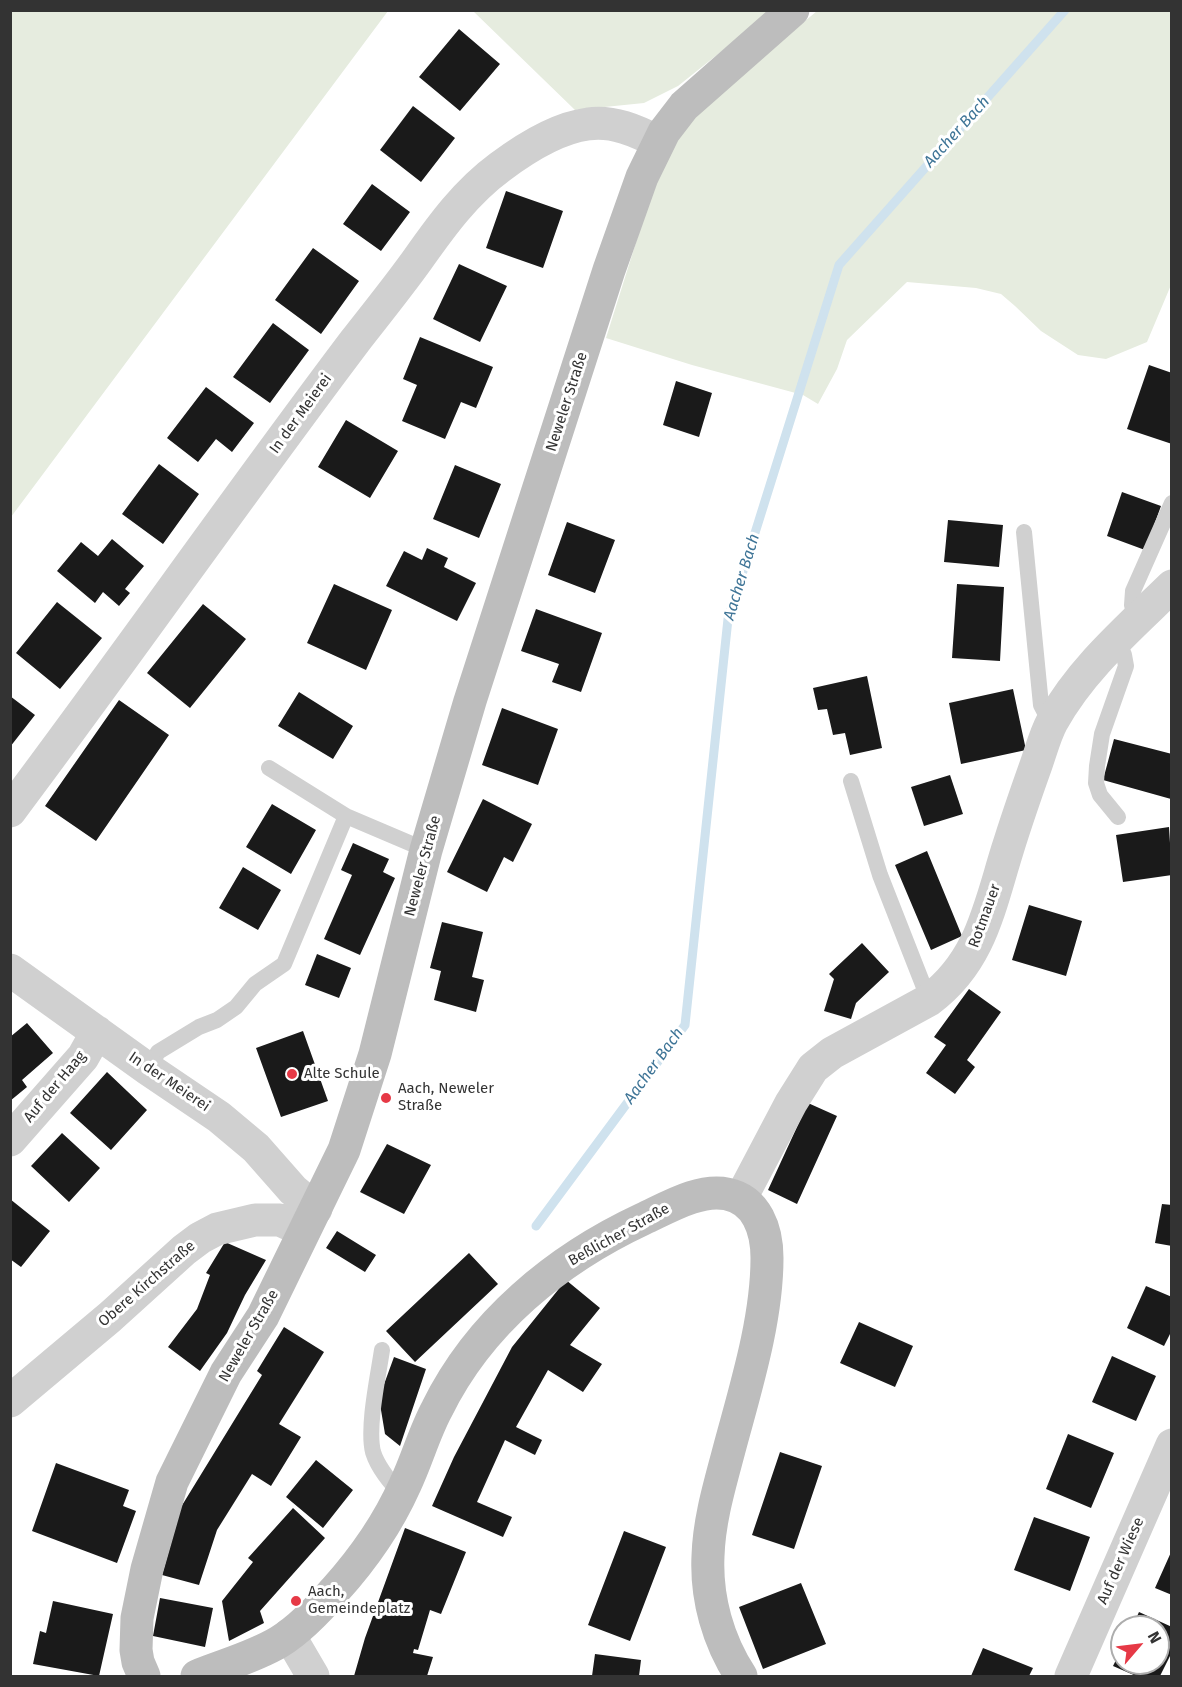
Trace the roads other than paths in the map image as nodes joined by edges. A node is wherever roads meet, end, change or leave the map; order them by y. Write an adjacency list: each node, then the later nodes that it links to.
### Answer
1 (793, 10): 2 (main road, Neweler Straße)
2 (658, 142): 10 (street, In der Meierei); 13 (main road, Neweler Straße)
3 (1172, 503): 6 (lane)
4 (1024, 532): 7 (lane)
5 (1172, 586): 6 (street, Rotmauer)
6 (1126, 630): 7 (street, Rotmauer); 12 (lane)
7 (1051, 724): 15 (street, Rotmauer)
8 (269, 768): 11 (lane)
9 (851, 781): 15 (lane)
10 (10, 811)
11 (346, 816): 13 (lane); 17 (lane)
12 (1118, 817)
13 (426, 850): 20 (main road, Neweler Straße)
14 (10, 970): 16 (street, In der Meierei)
15 (928, 1000): 19 (street, Rotmauer)
16 (97, 1032): 17 (street, In der Meierei); 18 (street, Auf der Haag)
17 (148, 1069): 20 (street, In der Meierei)
18 (10, 1140)
19 (741, 1198): 24 (main road, Beßlicher Straße); 29 (main road)
20 (310, 1220): 22 (street, Obere Kirchstraße); 26 (main road, Neweler Straße)
21 (382, 1350): 24 (lane)
22 (10, 1401)
23 (1172, 1445): 30 (street, Auf der Wiese)
24 (401, 1494): 25 (main road, Beßlicher Straße)
25 (289, 1635): 27 (main road, Beßlicher Straße); 28 (street)
26 (144, 1677)
27 (197, 1677)
28 (314, 1677)
29 (741, 1677)
30 (1071, 1677)

